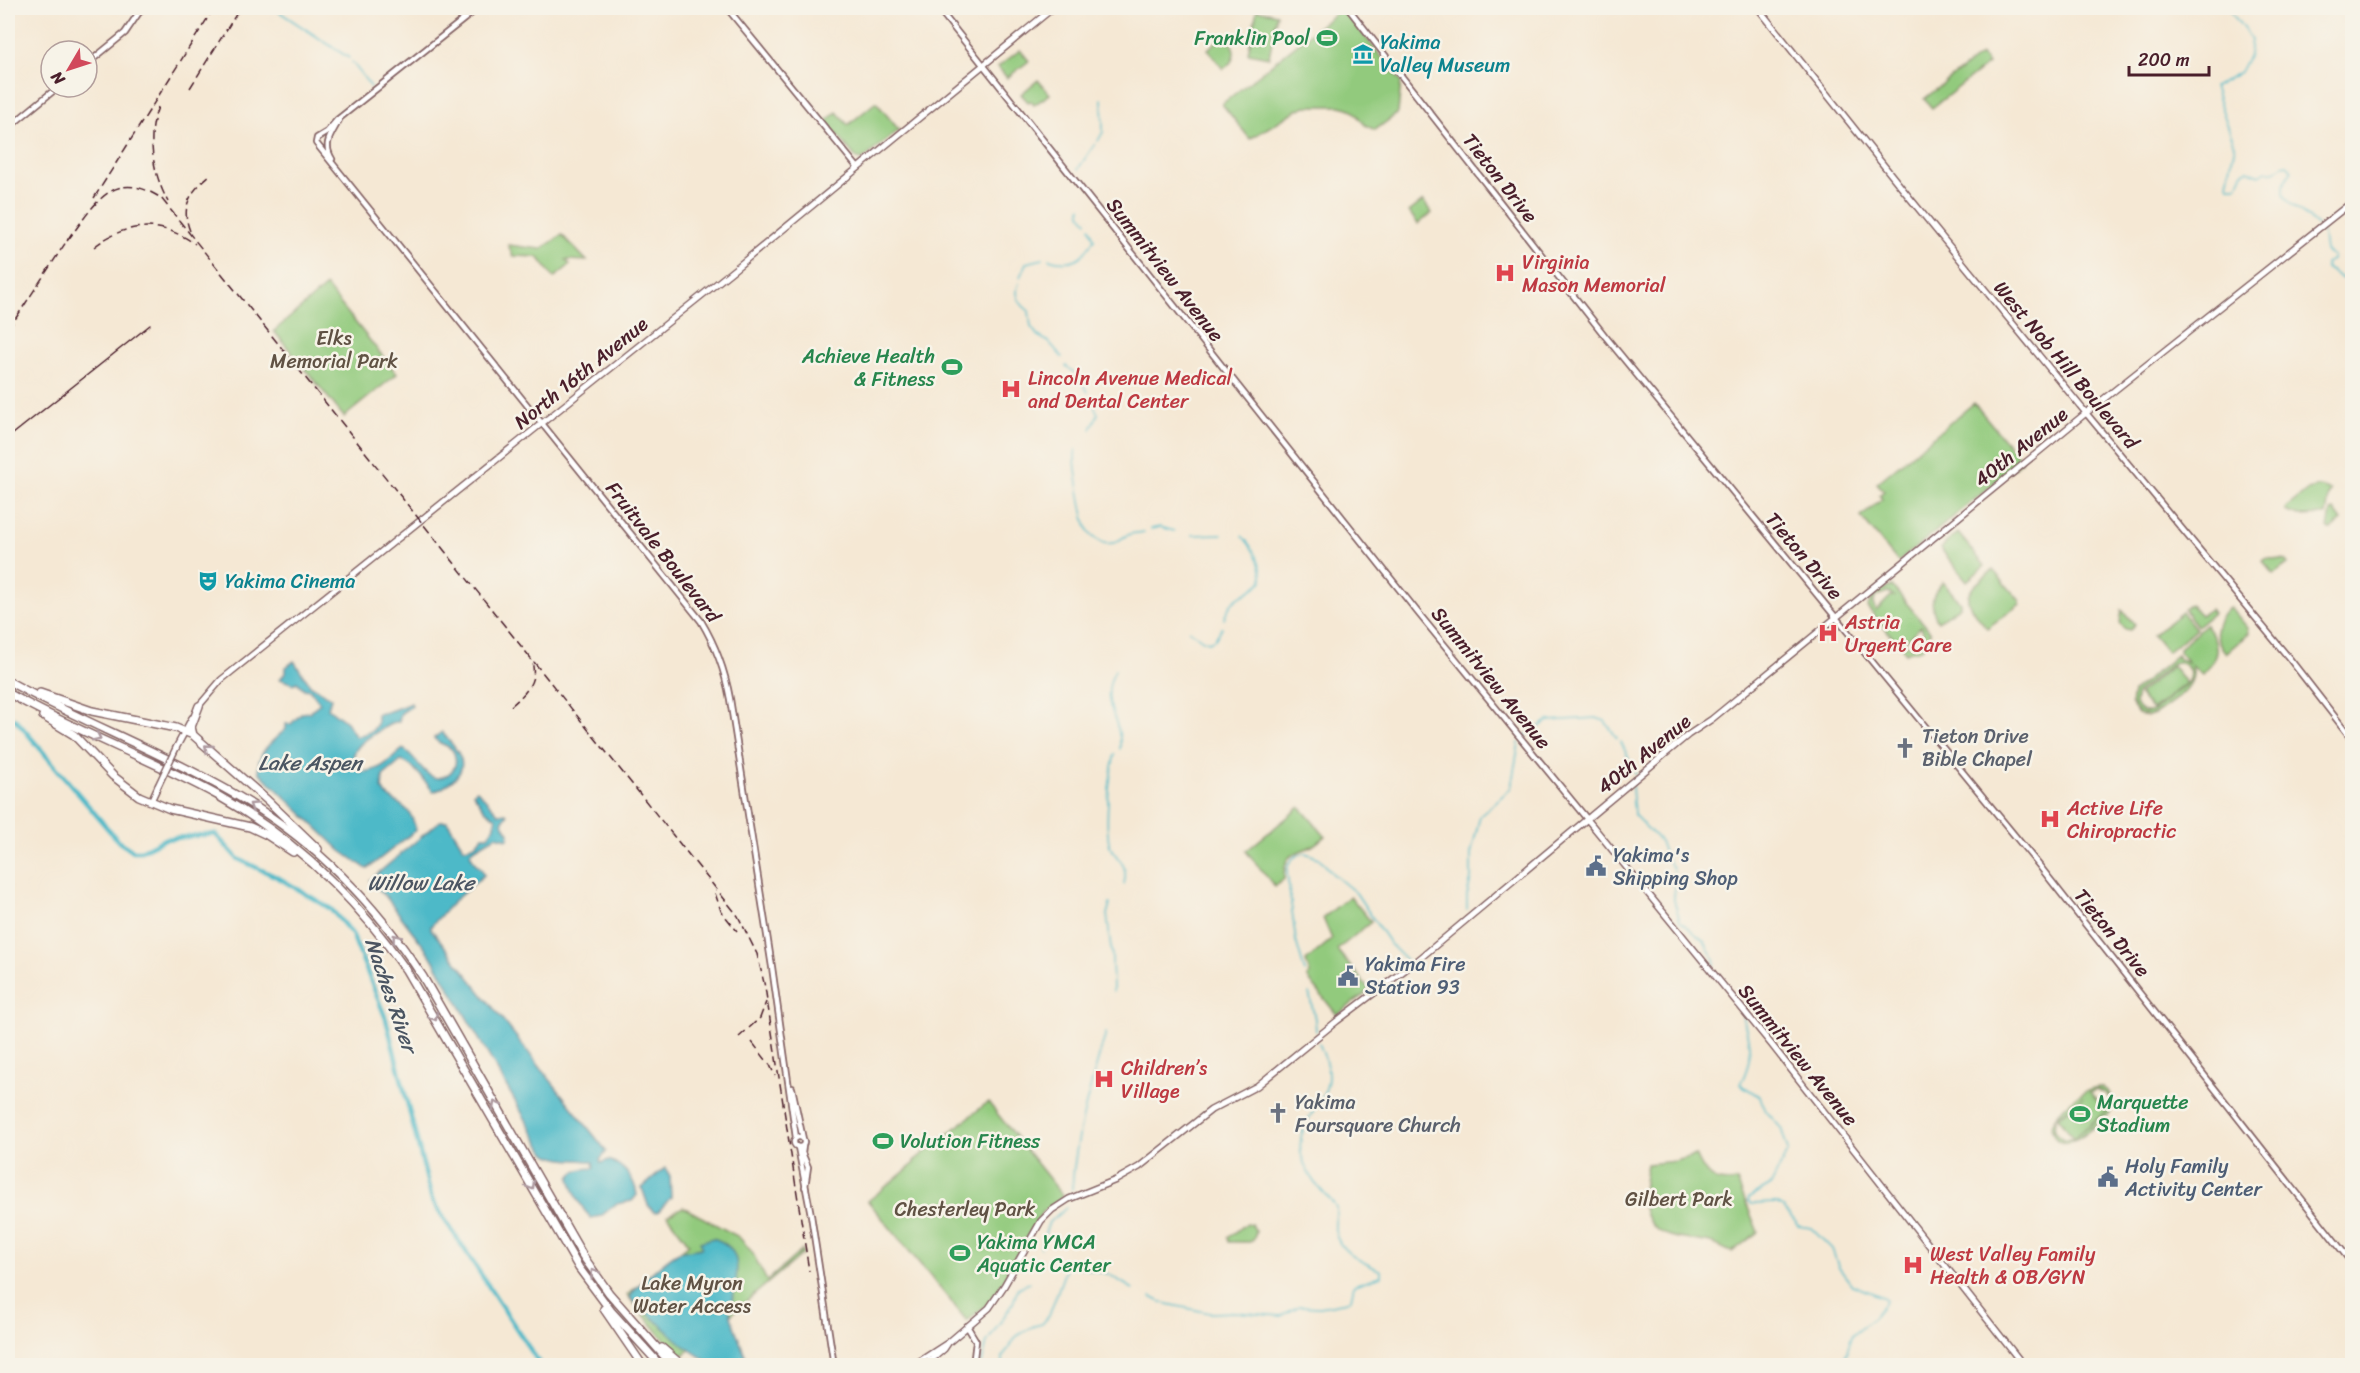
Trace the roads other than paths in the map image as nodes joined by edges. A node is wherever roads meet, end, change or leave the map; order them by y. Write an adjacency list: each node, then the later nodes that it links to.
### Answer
1 (142, 8): 8 (main road)
2 (478, 8): 11 (main road)
3 (727, 8): 17 (main road)
4 (938, 8): 9 (main road, Summitview Avenue)
5 (1053, 8): 9 (main road, North 16th Avenue)
6 (1348, 8): 21 (main road, Tieton Drive)
7 (1758, 8): 19 (main road, West Nob Hill Boulevard)
8 (99, 54)
9 (984, 64): 17 (main road, North 16th Avenue); 31 (main road, Summitview Avenue)
10 (43, 99): 12 (main road)
11 (339, 120): 13 (main road); 14 (main road)
12 (8, 128)
13 (322, 135): 14 (main road, Fruitvale Boulevard); 15 (main road)
14 (327, 143): 15 (main road); 16 (main road, Fruitvale Boulevard)
15 (321, 147): 16 (main road, Fruitvale Boulevard)
16 (334, 164): 20 (main road, Fruitvale Boulevard)
17 (858, 168): 20 (main road, North 16th Avenue)
18 (2352, 202): 19 (main road, 40th Avenue)
19 (2086, 413): 21 (main road, 40th Avenue); 29 (main road, West Nob Hill Boulevard)
20 (542, 424): 24 (main road, North 16th Avenue); 34 (main road, Fruitvale Boulevard)
21 (1835, 616): 31 (main road, 40th Avenue); 38 (main road, Tieton Drive)
22 (8, 679): 26 (highway); 32 (highway, one-way to 22)
23 (8, 693): 30 (highway); 33 (highway, one-way to 33)
24 (199, 706): 25 (main road, North 16th Avenue); 28 (highway)
25 (192, 718): 26 (highway); 27 (main road, North 16th Avenue)
26 (176, 728): 27 (highway)
27 (184, 732): 28 (highway); 30 (main road, North 16th Avenue, bridge)
28 (193, 735): 32 (highway, one-way to 28)
29 (2352, 739)
30 (152, 801): 33 (highway)
31 (1587, 819): 41 (main road, 40th Avenue); 51 (main road, Summitview Avenue)
32 (356, 890): 40 (highway, one-way to 32)
33 (368, 920): 39 (highway, one-way to 39)
34 (789, 1077): 35 (main road, Fruitvale Boulevard); 36 (main road, Fruitvale Boulevard)
35 (796, 1138): 36 (main road); 37 (main road, Fruitvale Boulevard)
36 (803, 1139): 37 (main road, Fruitvale Boulevard)
37 (800, 1146): 47 (main road, Fruitvale Boulevard)
38 (2352, 1263)
39 (579, 1268): 43 (highway); 44 (highway)
40 (609, 1293): 45 (highway); 46 (highway)
41 (967, 1326): 42 (main road, 40th Avenue); 50 (main road)
42 (949, 1342): 48 (main road); 49 (main road)
43 (643, 1365)
44 (661, 1365)
45 (673, 1365)
46 (683, 1365)
47 (834, 1365)
48 (912, 1365)
49 (924, 1365)
50 (973, 1365)
51 (2024, 1365)

